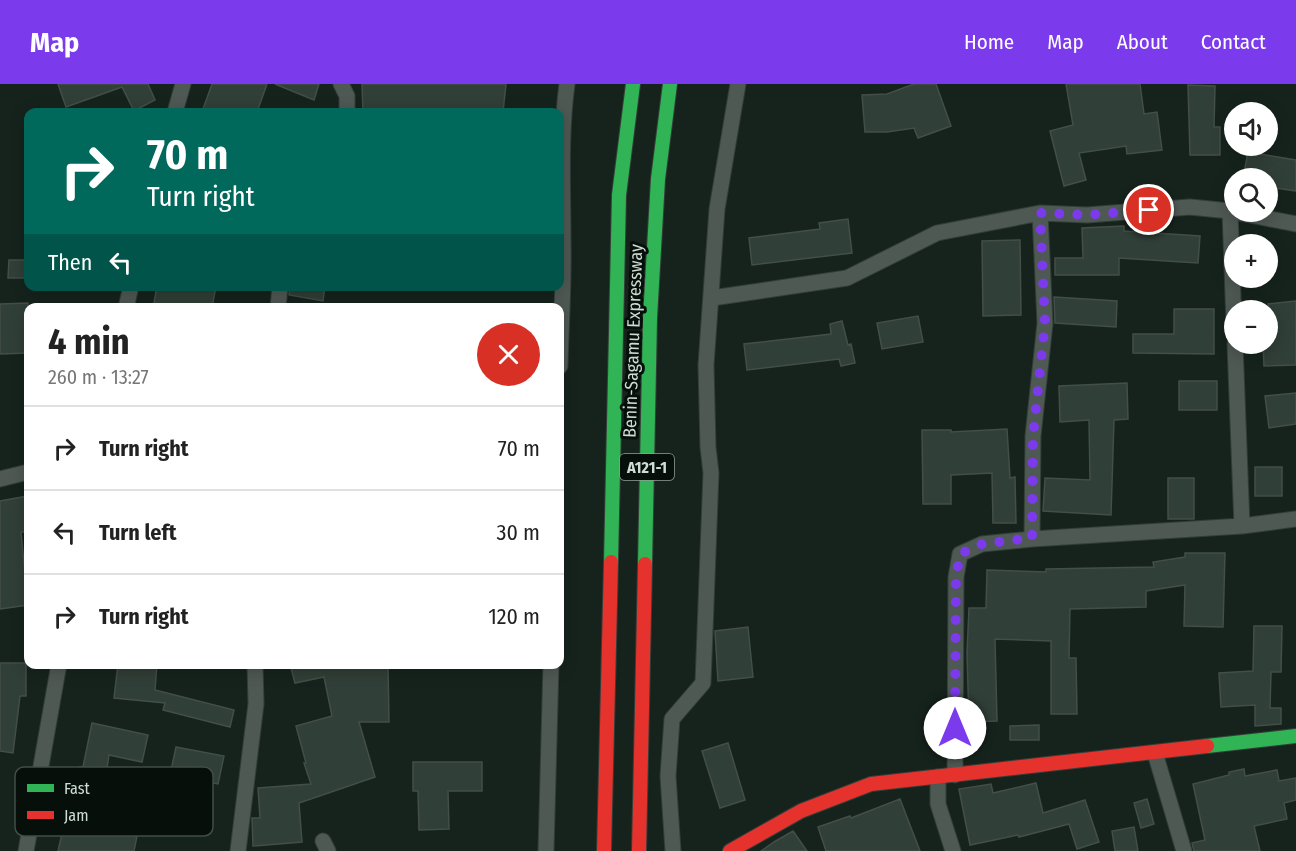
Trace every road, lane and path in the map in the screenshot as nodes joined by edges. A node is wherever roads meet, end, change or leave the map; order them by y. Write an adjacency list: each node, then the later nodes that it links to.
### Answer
1 (341, 84): 8 (street)
2 (567, 84): 9 (street)
3 (633, 84): 35 (main road, Benin-Sagamu Expressway / A121-1)
4 (670, 84): 36 (main road, Benin-Sagamu Expressway / A121-1)
5 (738, 84): 15 (street)
6 (180, 85): 7 (street)
7 (176, 108)
8 (346, 108)
9 (564, 108)
10 (1224, 210): 11 (street)
11 (1040, 213): 15 (street); 22 (street)
12 (1278, 220): 14 (street)
13 (1230, 222): 16 (street)
14 (1296, 224)
15 (712, 298): 37 (street)
16 (1233, 300)
17 (1235, 354): 21 (street)
18 (24, 473): 19 (street)
19 (0, 479)
20 (1296, 519): 21 (street)
21 (1242, 526): 22 (street)
22 (1032, 538): 29 (street)
23 (58, 669): 28 (street)
24 (255, 669): 33 (street)
25 (550, 669): 34 (street)
26 (1296, 736): 27 (main road)
27 (1155, 753): 29 (main road); 40 (street)
28 (41, 767)
29 (955, 775): 30 (main road)
30 (938, 777): 38 (main road); 39 (street)
31 (29, 836): 32 (street)
32 (26, 851)
33 (238, 851)
34 (546, 851)
35 (604, 851)
36 (639, 851)
37 (673, 851)
38 (730, 851)
39 (953, 851)
40 (1184, 851)

